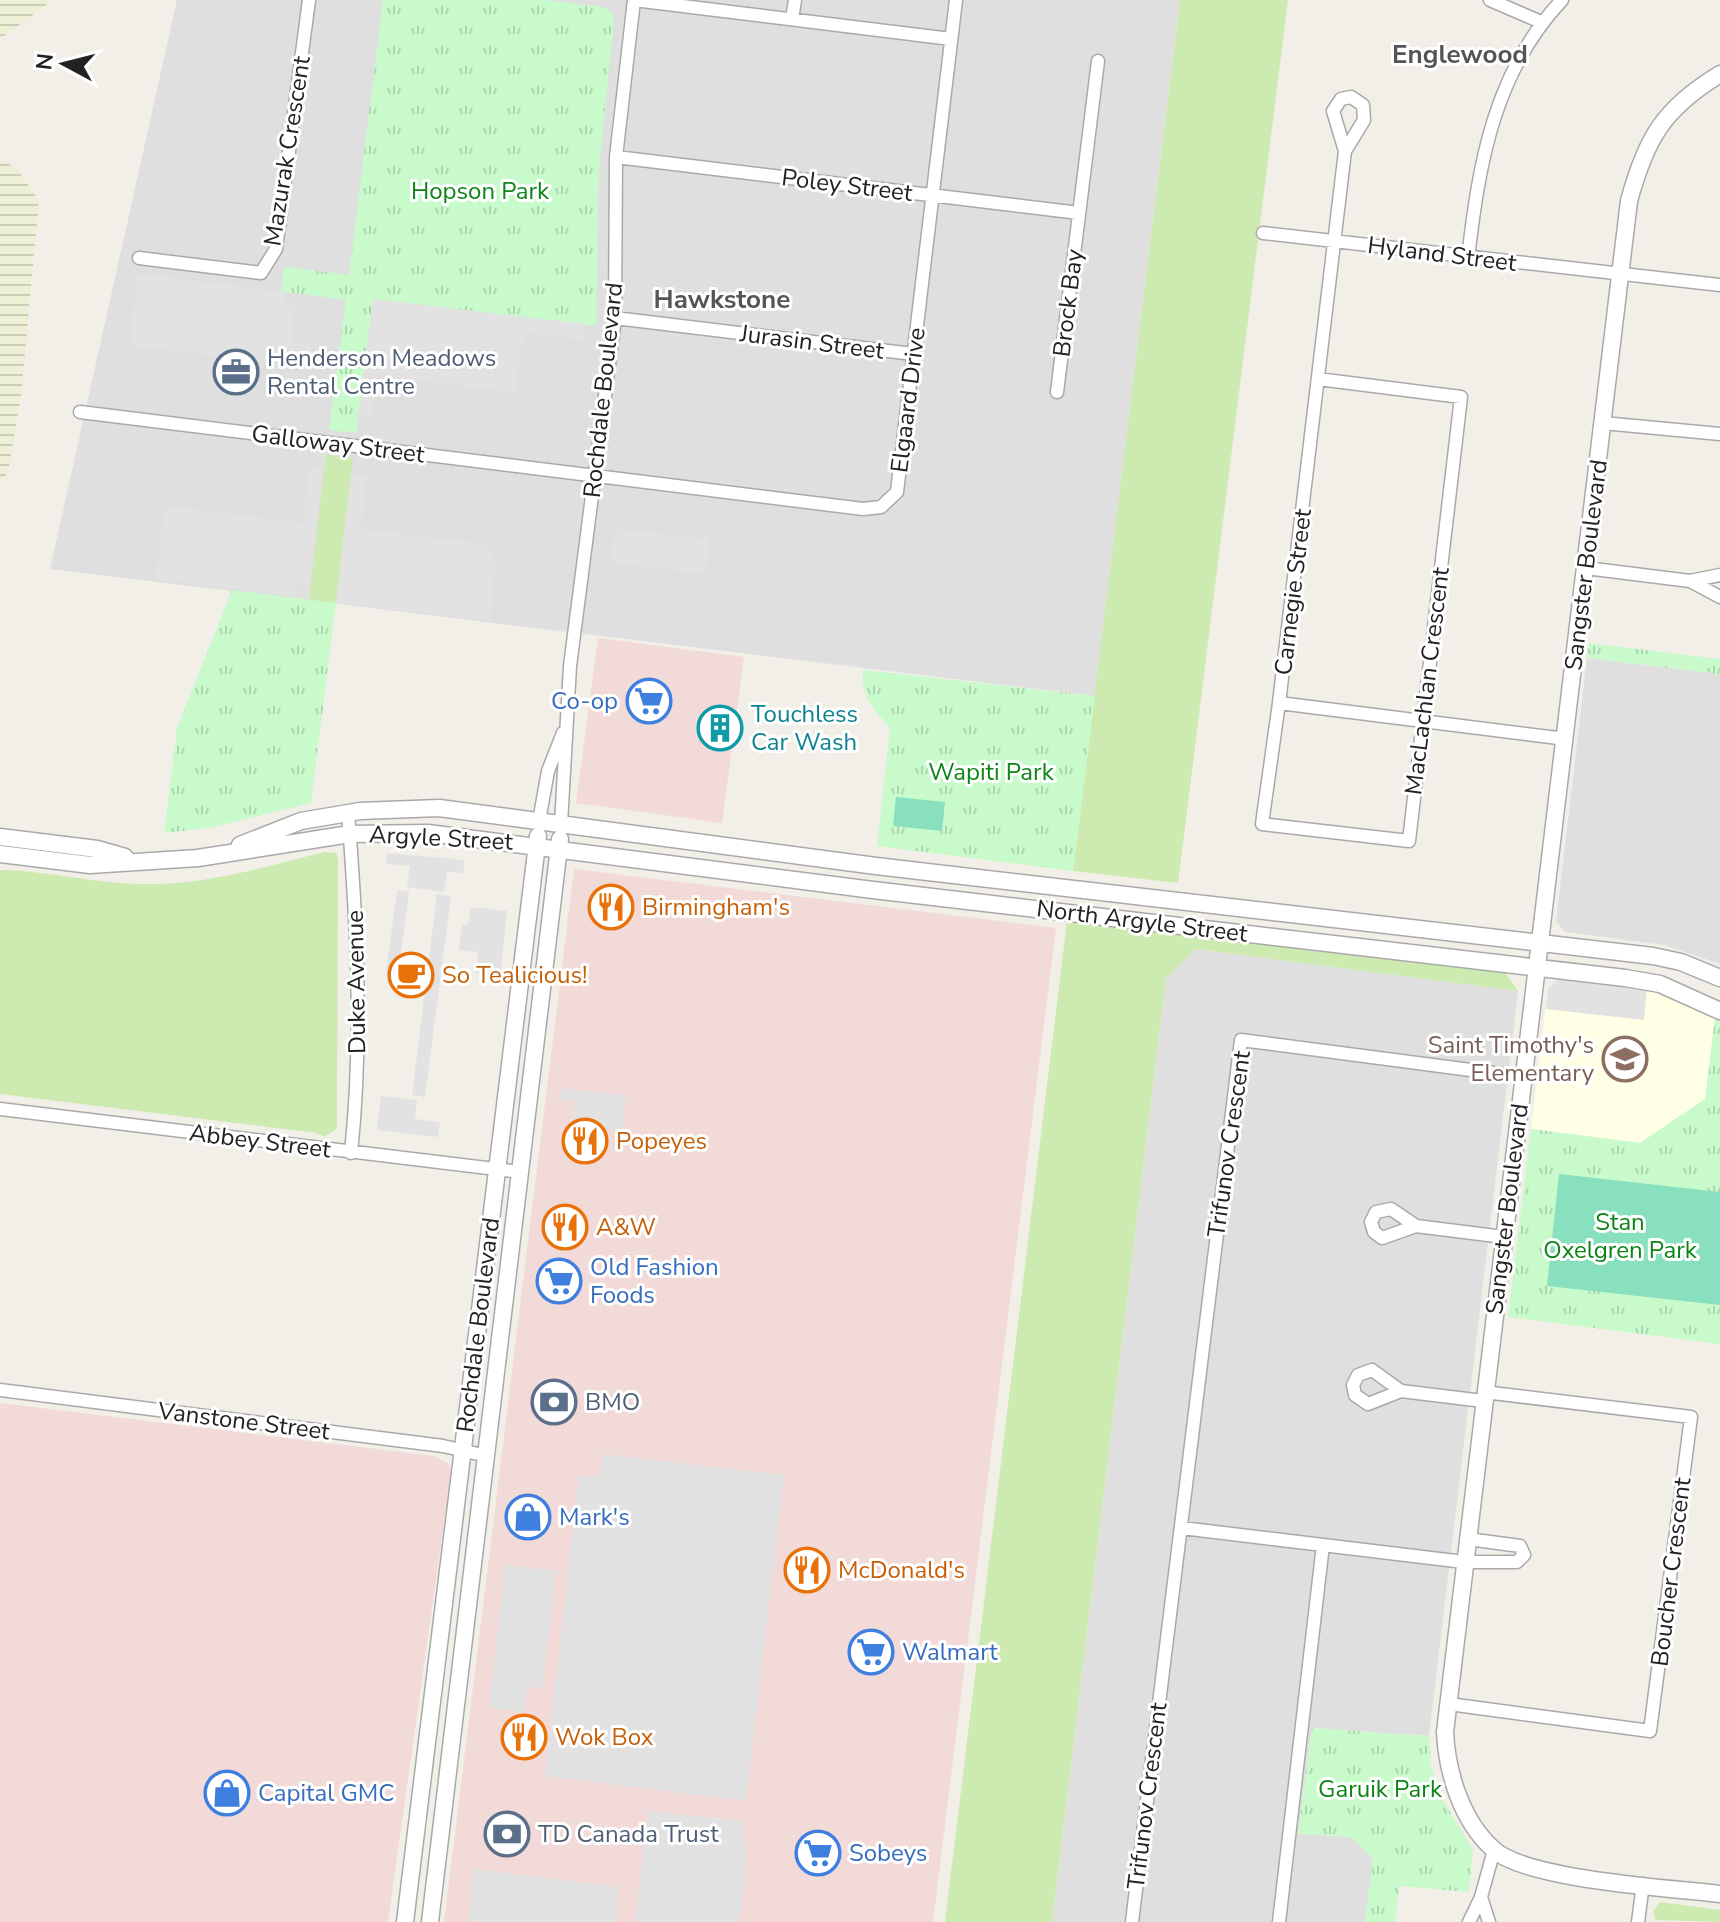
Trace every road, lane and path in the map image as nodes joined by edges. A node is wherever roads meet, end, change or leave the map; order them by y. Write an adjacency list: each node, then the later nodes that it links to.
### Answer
1 (309, 0): 18 (street, Mazurak Crescent)
2 (634, 0): 7 (street); 13 (street, Rochdale Boulevard)
3 (795, 0): 7 (street)
4 (956, 0): 9 (street, Elgaard Drive)
5 (1490, 0): 8 (street)
6 (1562, 0): 8 (street)
7 (792, 19): 9 (street)
8 (1541, 22): 19 (street)
9 (951, 39): 14 (street, Elgaard Drive)
10 (1098, 61): 15 (street, Brock Bay)
11 (1720, 74): 20 (street, Sangster Boulevard)
12 (1345, 151): 17 (street, Carnegie Street)
13 (616, 157): 14 (street, Poley Street); 22 (street, Rochdale Boulevard)
14 (932, 196): 15 (street, Poley Street); 23 (street, Elgaard Drive)
15 (1079, 213): 25 (street, Brock Bay)
16 (1263, 233): 17 (street, Hyland Street)
17 (1334, 241): 19 (street, Hyland Street); 24 (street, Carnegie Street)
18 (139, 258)
19 (1468, 258): 20 (street, Hyland Street)
20 (1621, 273): 21 (street, Hyland Street); 27 (street, Sangster Boulevard)
21 (1720, 285)
22 (615, 318): 23 (street, Jurasin Street); 29 (street, Rochdale Boulevard)
23 (913, 354): 29 (street, Elgaard Drive)
24 (1318, 379): 34 (street, Carnegie Street); 35 (street, MacLachlan Crescent)
25 (1057, 392)
26 (80, 412): 29 (street, Galloway Street)
27 (1603, 423): 28 (street); 30 (street, Sangster Boulevard)
28 (1719, 436)
29 (595, 477): 36 (street, Rochdale Boulevard)
30 (1586, 568): 32 (street); 37 (street, Sangster Boulevard)
31 (1720, 575): 32 (street)
32 (1690, 581): 33 (street)
33 (1720, 597)
34 (1279, 703): 35 (street, Carnegie Street); 35 (street, MacLachlan Crescent)
35 (1422, 719): 37 (street, Carnegie Street)
36 (564, 730): 39 (street, Rochdale Boulevard); 40 (street, Rochdale Boulevard)
37 (1566, 739): 48 (street, Sangster Boulevard)
38 (348, 812): 39 (street, Argyle Street); 41 (street, Duke Avenue); 45 (street, Argyle Street)
39 (539, 821): 40 (street, Argyle Street); 43 (street, Rochdale Boulevard)
40 (561, 824): 44 (street, Rochdale Boulevard); 48 (street, North Argyle Street)
41 (350, 834): 43 (street, Argyle Street); 45 (street, Argyle Street); 54 (street, Duke Avenue)
42 (0, 837): 47 (street, Argyle Street)
43 (537, 844): 44 (street, Argyle Street); 55 (street, Rochdale Boulevard)
44 (559, 848): 49 (street, North Argyle Street); 56 (street, Rochdale Boulevard)
45 (229, 851): 47 (street, Argyle Street)
46 (0, 854): 47 (street, Argyle Street)
47 (134, 859)
48 (1541, 943): 49 (street, Sangster Boulevard); 50 (street, North Argyle Street)
49 (1538, 969): 51 (street, North Argyle Street); 52 (street, Sangster Boulevard)
50 (1720, 978)
51 (1720, 1011)
52 (1524, 1077): 58 (street, Sangster Boulevard); 64 (street, Trifunov Crescent)
53 (0, 1109): 54 (street, Abbey Street)
54 (351, 1153): 55 (street, Abbey Street)
55 (497, 1169): 56 (street, Abbey Street); 62 (street, Rochdale Boulevard)
56 (520, 1172): 63 (street, Rochdale Boulevard)
57 (1416, 1226): 58 (street)
58 (1504, 1237): 61 (street, Sangster Boulevard)
59 (0, 1390): 62 (street, Vanstone Street)
60 (1401, 1391): 61 (street)
61 (1484, 1396): 65 (street, Sangster Boulevard); 68 (street, Boucher Crescent)
62 (462, 1452): 63 (street, Vanstone Street); 73 (street, Rochdale Boulevard)
63 (487, 1456): 74 (street, Rochdale Boulevard)
64 (1182, 1528): 66 (street); 75 (street, Trifunov Crescent)
65 (1468, 1539): 67 (street, Sangster Boulevard); 67 (street)
66 (1323, 1545): 67 (street); 76 (street)
67 (1464, 1562): 68 (street, Sangster Boulevard)
68 (1449, 1704): 69 (street, Sangster Boulevard)
69 (1494, 1850): 70 (street); 72 (street)
70 (1643, 1884): 71 (street); 79 (street)
71 (1720, 1894)
72 (1481, 1897): 77 (street); 78 (street)
73 (405, 1922)
74 (430, 1922)
75 (1132, 1922)
76 (1279, 1922)
77 (1469, 1922)
78 (1489, 1922)
79 (1638, 1922)

